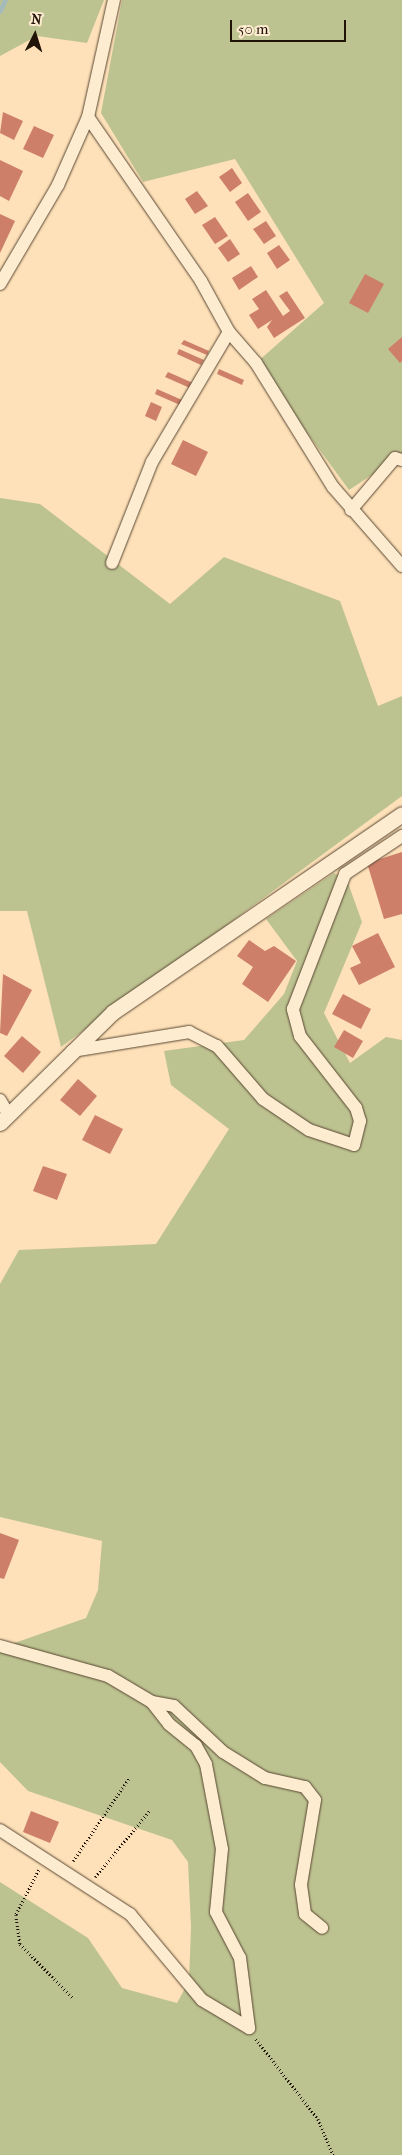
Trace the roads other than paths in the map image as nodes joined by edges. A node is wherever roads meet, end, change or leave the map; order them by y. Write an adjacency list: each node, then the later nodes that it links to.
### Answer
1 (114, 0): 2 (street)
2 (88, 117): 3 (street); 4 (street)
3 (0, 284)
4 (229, 332): 6 (street); 7 (street)
5 (402, 460): 6 (street)
6 (351, 510): 8 (street)
7 (112, 563)
8 (402, 566)
9 (402, 814): 11 (street)
10 (402, 836): 11 (street)
11 (72, 1052): 13 (street)
12 (0, 1100): 13 (street)
13 (4, 1118)
14 (0, 1646): 15 (street)
15 (152, 1702): 16 (street); 17 (street)
16 (0, 1830)
17 (322, 1928)

